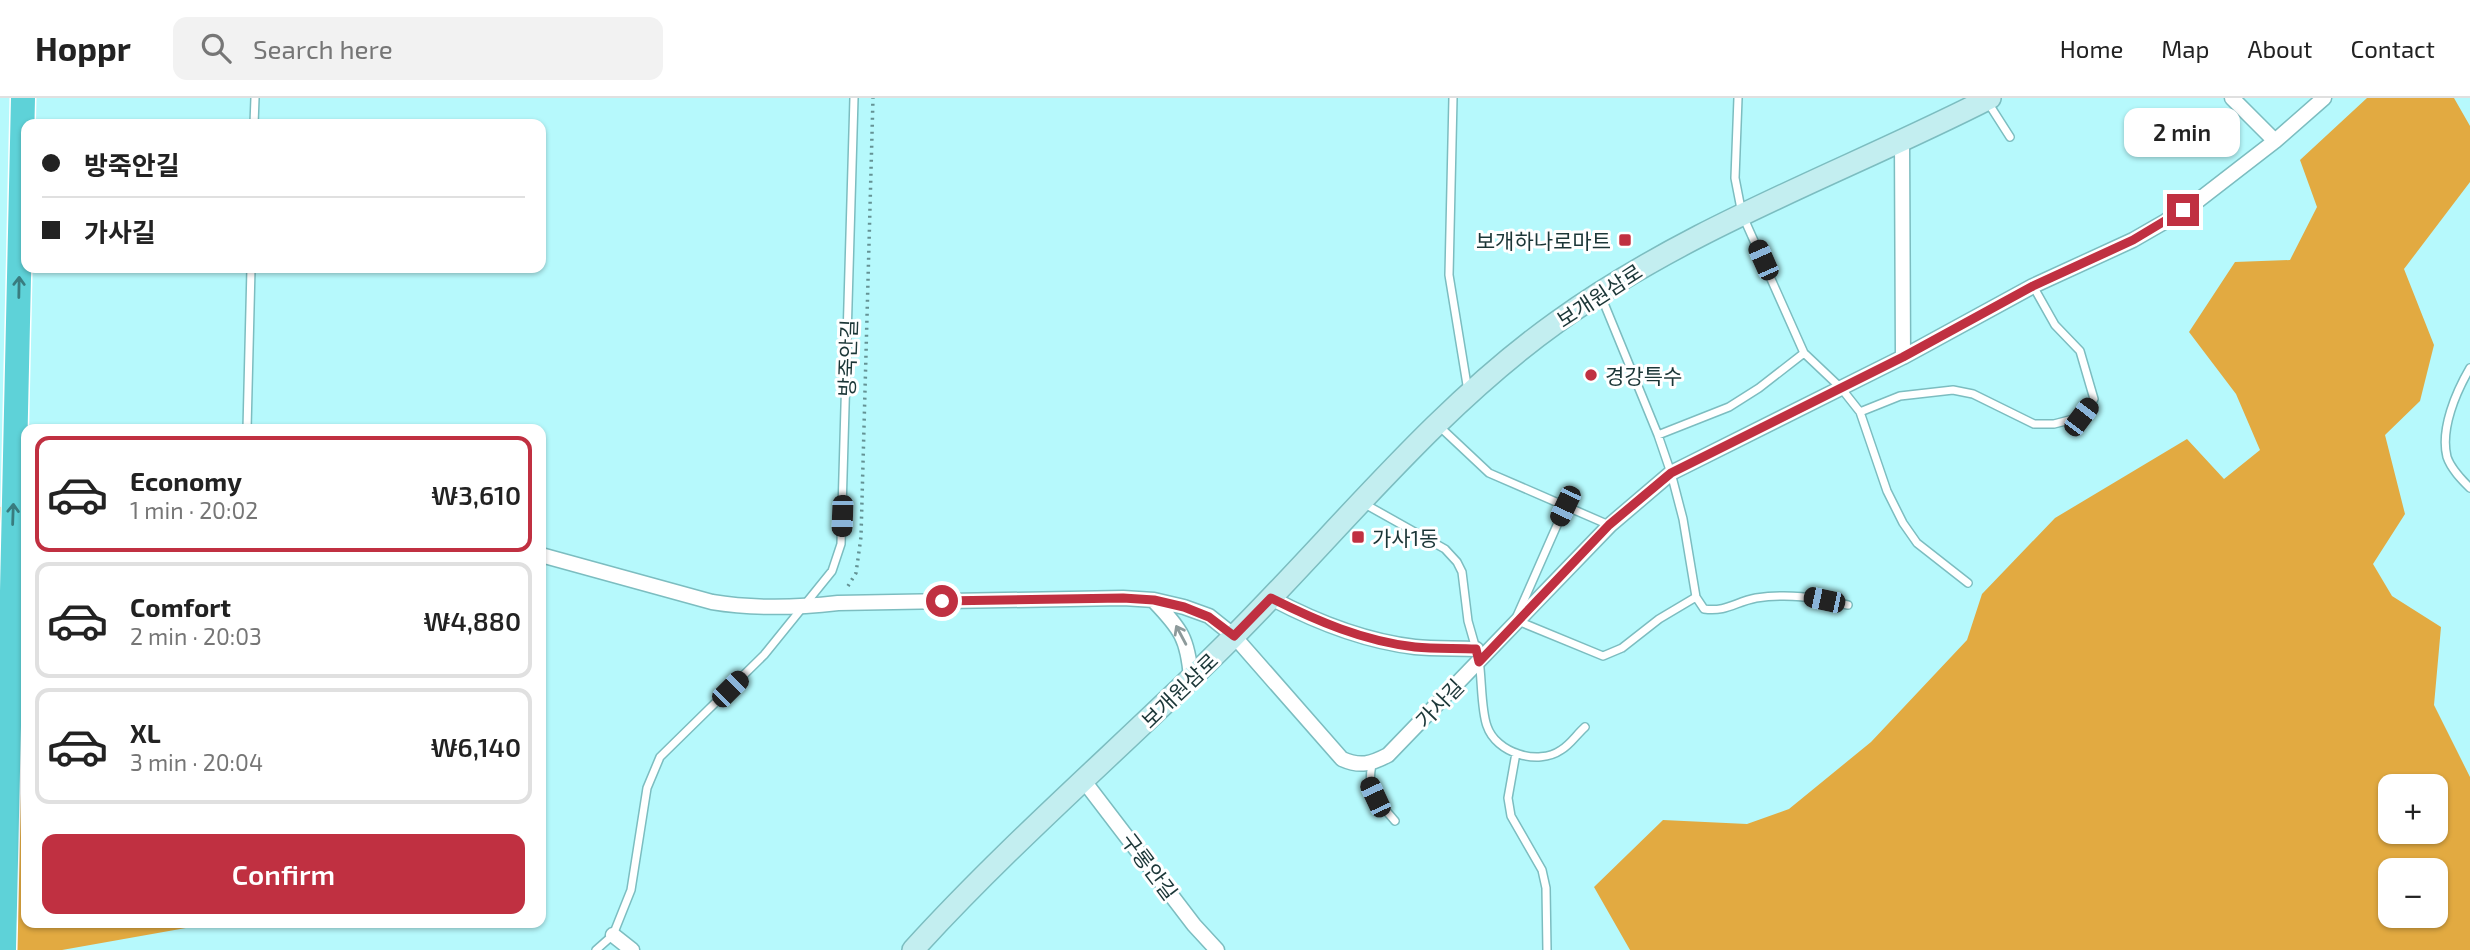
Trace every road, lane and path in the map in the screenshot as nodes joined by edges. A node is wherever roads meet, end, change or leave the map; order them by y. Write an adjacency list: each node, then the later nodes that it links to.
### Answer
1 (23, 98): 10 (highway, one-way to 1)
2 (255, 98): 11 (lane)
3 (855, 98): 41 (lane, 방죽안길)
4 (873, 98): 39 (path)
5 (1453, 98): 24 (lane)
6 (1738, 98): 16 (lane)
7 (2232, 98): 14 (street)
8 (2324, 98): 14 (street, 가사길)
9 (1988, 99): 12 (lane); 13 (main road, 보개원삼로)
10 (23, 119)
11 (254, 119)
12 (2010, 137)
13 (1902, 140): 16 (main road, 보개원삼로); 21 (street)
14 (2275, 141): 18 (street, 가사길)
15 (21, 188): 52 (highway, one-way to 15)
16 (1742, 214): 19 (main road, 보개원삼로); 20 (lane)
17 (251, 273): 26 (lane)
18 (2033, 286): 21 (street, 가사길); 25 (lane)
19 (1600, 293): 24 (main road, 보개원삼로); 28 (lane)
20 (1804, 353): 23 (lane); 28 (lane)
21 (1903, 357): 23 (street, 가사길)
22 (2470, 368): 30 (lane)
23 (1841, 388): 25 (lane); 29 (street, 가사길)
24 (1469, 395): 27 (main road, 보개원삼로)
25 (1860, 412): 35 (lane)
26 (247, 424)
27 (1438, 425): 31 (main road, 보개원삼로); 32 (lane)
28 (1658, 435): 29 (lane)
29 (1671, 473): 33 (street, 가사길); 36 (lane)
30 (2470, 488)
31 (1362, 502): 37 (main road, 보개원삼로); 44 (lane)
32 (1565, 506): 33 (lane); 42 (lane)
33 (1609, 525): 42 (street, 가사길)
34 (546, 556): 41 (street)
35 (1968, 583)
36 (1696, 597): 40 (lane); 42 (lane)
37 (1271, 598): 43 (main road, 보개원삼로); 44 (street)
38 (1154, 600): 39 (street); 43 (street); 45 (street, one-way to 38)
39 (838, 603): 41 (street)
40 (1848, 605)
41 (804, 607): 51 (lane, 방죽안길)
42 (1515, 624): 44 (street, 가사길)
43 (1234, 636): 45 (main road, 보개원삼로); 48 (street)
44 (1477, 655): 47 (lane); 48 (street, 가사길)
45 (1191, 678): 49 (main road, 보개원삼로)
46 (1585, 727): 47 (lane)
47 (1516, 753): 57 (lane)
48 (1372, 764): 50 (lane)
49 (1084, 781): 55 (main road, 보개원삼로); 56 (street, 구롱안길)
50 (1395, 821)
51 (613, 935): 53 (lane); 54 (street)
52 (4, 950)
53 (596, 950)
54 (632, 950)
55 (913, 950)
56 (1217, 950)
57 (1547, 950)

